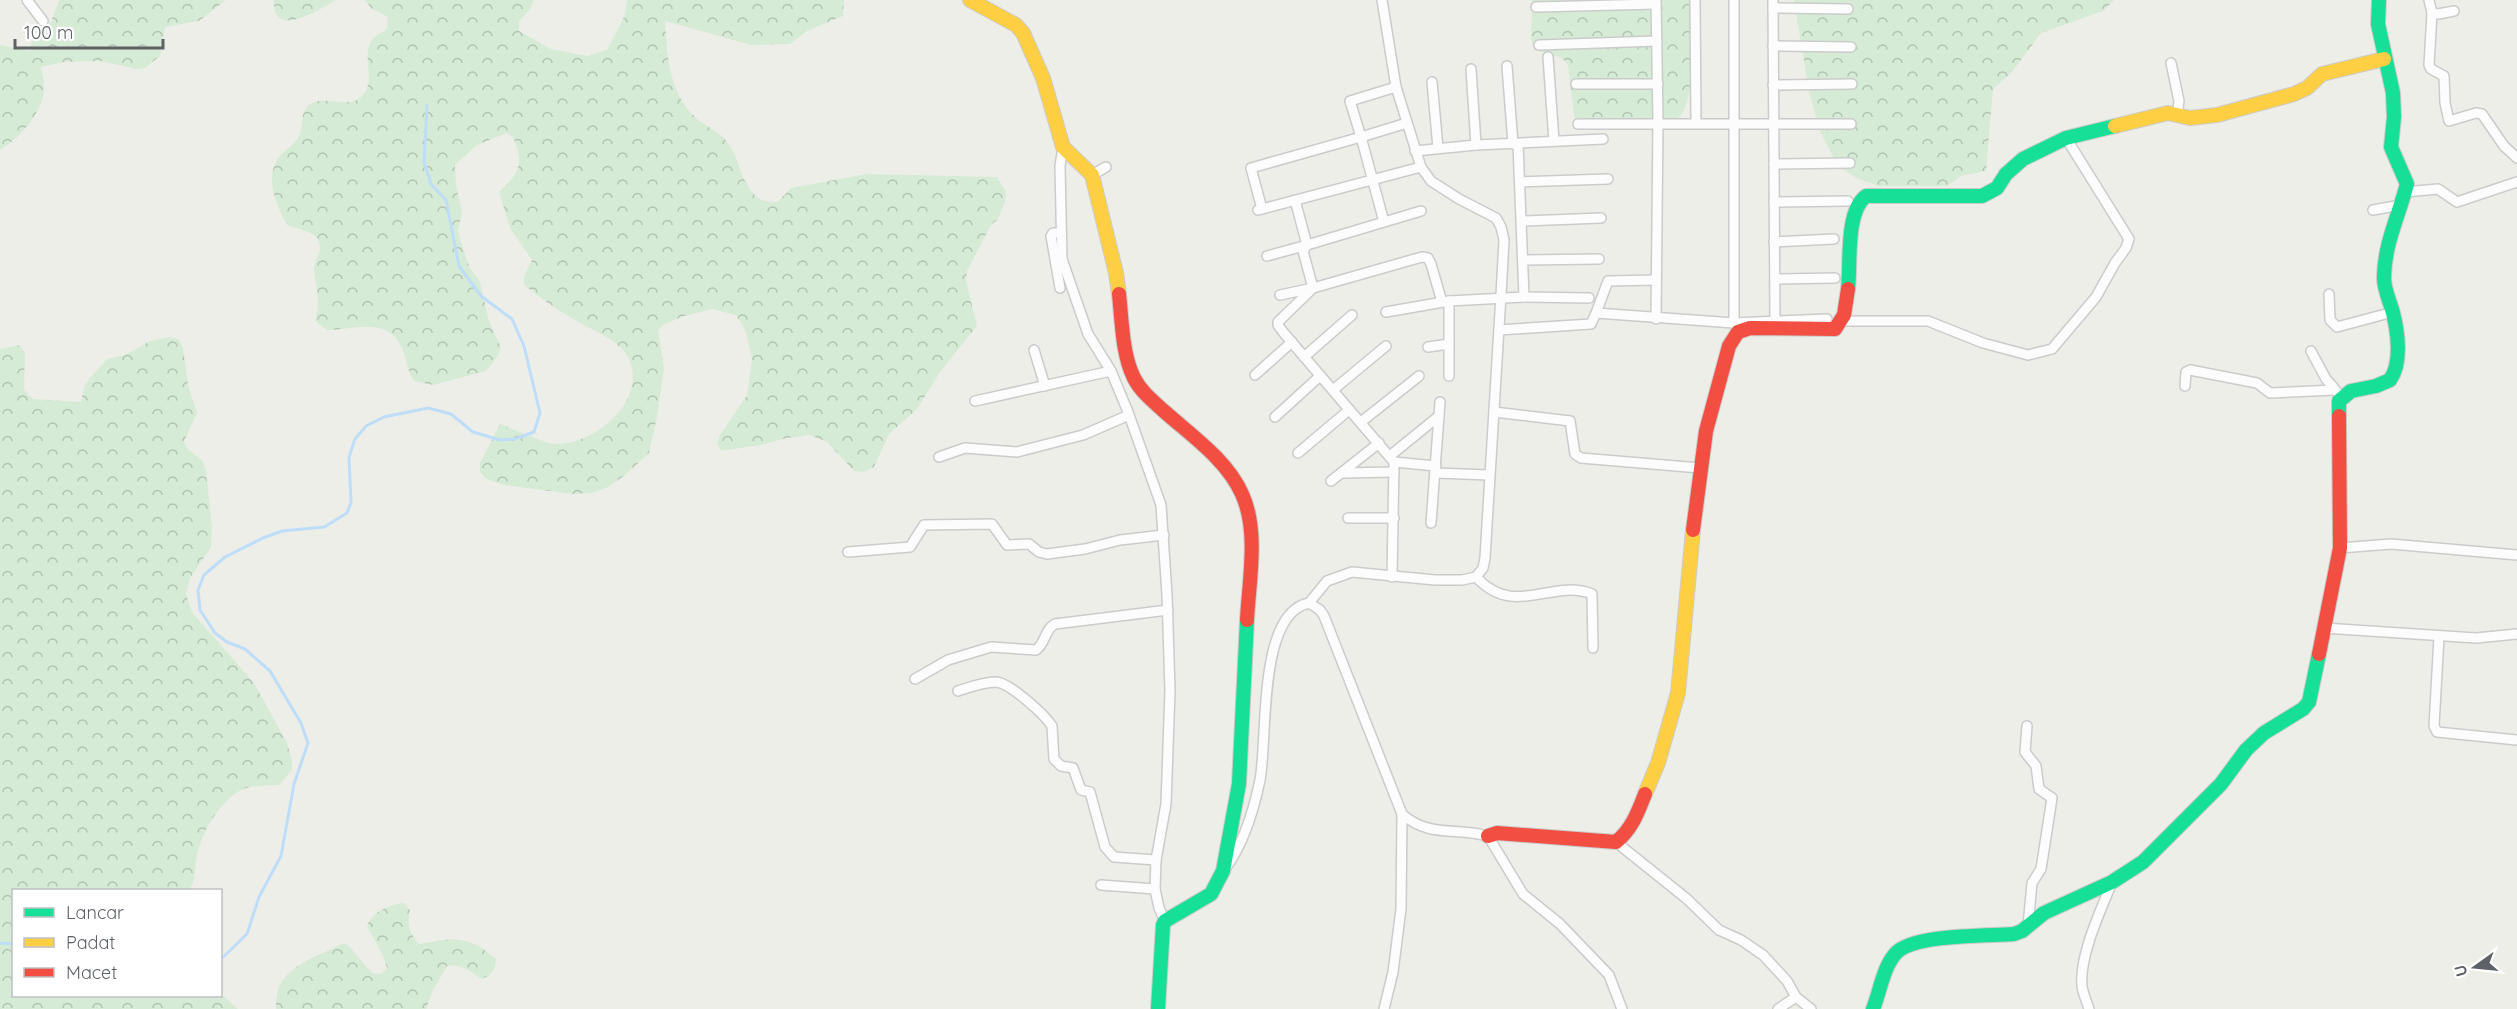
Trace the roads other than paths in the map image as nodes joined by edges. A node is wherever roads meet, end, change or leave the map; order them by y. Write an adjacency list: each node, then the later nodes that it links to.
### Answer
1 (27, 0): 14 (street)
2 (970, 0): 44 (street)
3 (1382, 0): 29 (street)
4 (1695, 0): 34 (street)
5 (1734, 0): 35 (street)
6 (2379, 0): 20 (street)
7 (2429, 0): 13 (street)
8 (1656, 2): 9 (street); 15 (street)
9 (1539, 4)
10 (1773, 4): 11 (street); 17 (street)
11 (1848, 9)
12 (2454, 11): 13 (street)
13 (2432, 13): 47 (street)
14 (43, 21)
15 (1657, 41): 16 (street); 26 (street)
16 (1539, 45)
17 (1773, 46): 18 (street); 28 (street)
18 (1851, 47)
19 (1548, 57): 41 (street)
20 (2384, 58): 30 (street); 57 (street)
21 (2171, 63): 30 (street)
22 (1507, 66): 42 (street)
23 (1471, 69): 43 (street)
24 (1431, 82): 45 (street)
25 (1575, 84): 26 (street)
26 (1658, 84): 31 (street)
27 (1852, 84): 28 (street)
28 (1773, 85): 36 (street)
29 (1396, 87): 32 (street); 38 (street)
30 (2177, 116): 39 (street)
31 (1658, 122): 33 (street); 34 (street); 75 (street)
32 (1407, 123): 38 (street); 46 (street)
33 (1578, 123)
34 (1696, 123): 35 (street)
35 (1734, 123): 36 (street); 91 (street)
36 (1774, 124): 37 (street); 49 (street)
37 (1851, 124)
38 (1361, 137): 53 (street); 58 (street)
39 (2066, 138): 90 (street); 90 (street)
40 (1603, 139): 41 (street)
41 (1554, 141): 42 (street)
42 (1515, 144): 43 (street); 55 (street)
43 (1476, 145): 45 (street)
44 (1063, 147): 52 (street); 70 (street)
45 (1438, 148): 46 (street)
46 (1415, 151): 50 (street)
47 (2517, 158)
48 (1850, 163): 49 (street)
49 (1774, 164): 60 (street)
50 (1421, 166): 53 (street); 82 (street)
51 (1106, 167): 52 (street)
52 (1092, 175): 150 (street)
53 (1373, 178): 58 (street); 65 (street)
54 (1608, 179): 55 (street)
55 (1520, 182): 64 (street)
56 (2517, 182): 57 (street)
57 (2403, 198): 61 (street); 85 (street)
58 (1295, 200): 68 (street)
59 (1848, 201): 60 (street)
60 (1774, 202): 67 (street)
61 (2373, 210)
62 (1421, 211): 65 (street)
63 (1602, 218): 64 (street)
64 (1522, 221): 72 (street)
65 (1384, 222): 68 (street)
66 (1834, 239): 67 (street)
67 (1774, 242): 74 (street)
68 (1307, 245): 69 (street); 77 (street)
69 (1266, 256)
70 (1058, 259): 76 (street); 101 (street)
71 (1599, 259): 72 (street)
72 (1524, 260): 80 (street)
73 (1835, 278): 74 (street)
74 (1775, 279): 92 (street)
75 (1656, 280): 86 (street); 88 (street)
76 (1060, 288)
77 (1313, 288): 79 (street); 83 (street); 94 (street)
78 (2330, 294): 85 (street)
79 (1280, 296)
80 (1524, 297): 81 (street); 82 (street)
81 (1589, 298)
82 (1501, 299): 83 (street); 93 (street)
83 (1445, 302): 84 (street); 95 (street)
84 (1386, 312)
85 (2393, 312): 109 (street)
86 (1596, 313): 88 (street); 93 (street)
87 (1352, 315): 100 (street)
88 (1656, 319): 91 (street)
89 (1827, 319): 92 (street)
90 (1842, 321): 92 (street)
91 (1734, 323): 92 (street)
92 (1775, 324): 122 (street)
93 (1499, 330): 113 (street)
94 (1292, 342): 100 (street); 102 (street)
95 (1449, 344): 97 (street); 105 (street)
96 (1386, 346): 108 (street)
97 (1428, 347)
98 (1034, 350): 106 (street)
99 (2311, 351): 109 (street)
100 (1304, 357): 103 (street)
101 (1111, 371): 106 (street); 114 (street)
102 (1255, 375)
103 (1320, 376): 108 (street); 116 (street)
104 (1419, 376): 117 (street)
105 (1449, 376)
106 (1045, 386): 110 (street)
107 (2185, 386): 109 (street)
108 (1333, 390): 112 (street)
109 (2338, 393): 131 (street)
110 (975, 401)
111 (1440, 402): 115 (street)
112 (1349, 410): 117 (street); 119 (street)
113 (1494, 412): 122 (street); 125 (street)
114 (1129, 415): 120 (street); 130 (street)
115 (1439, 416): 121 (street); 123 (street)
116 (1275, 417)
117 (1361, 422): 118 (street)
118 (1378, 443): 121 (street); 124 (street)
119 (1298, 453)
120 (939, 457)
121 (1393, 463): 123 (street); 124 (street); 128 (street)
122 (1700, 468): 148 (street)
123 (1436, 470): 125 (street); 129 (street)
124 (1343, 473): 126 (street)
125 (1489, 475): 135 (street)
126 (1331, 482)
127 (1348, 518): 128 (street)
128 (1394, 518): 134 (street)
129 (1431, 523)
130 (1164, 535): 132 (street); 137 (street)
131 (2340, 548): 133 (street); 138 (street)
132 (848, 552)
133 (2517, 555)
134 (1392, 577): 135 (street); 136 (street)
135 (1476, 577): 141 (street)
136 (1309, 603): 146 (street); 150 (street)
137 (1168, 610): 142 (street); 149 (street)
138 (2324, 628): 140 (street); 151 (street)
139 (2517, 634): 140 (street)
140 (2439, 637): 145 (street)
141 (1593, 648)
142 (915, 679)
143 (958, 691): 149 (street)
144 (2026, 726): 155 (street)
145 (2517, 740)
146 (1402, 814): 147 (street); 158 (street)
147 (1488, 836): 148 (street); 159 (street)
148 (1616, 842): 156 (street)
149 (1156, 860): 153 (street)
150 (1223, 871): 154 (street)
151 (2112, 882): 155 (street); 163 (street)
152 (1101, 885): 153 (street)
153 (1155, 889): 154 (street)
154 (1165, 921): 157 (street)
155 (2028, 926): 162 (street)
156 (1796, 997): 160 (street); 161 (street)
157 (1158, 1009)
158 (1384, 1009)
159 (1622, 1009)
160 (1778, 1009)
161 (1811, 1009)
162 (1873, 1009)
163 (2089, 1009)

